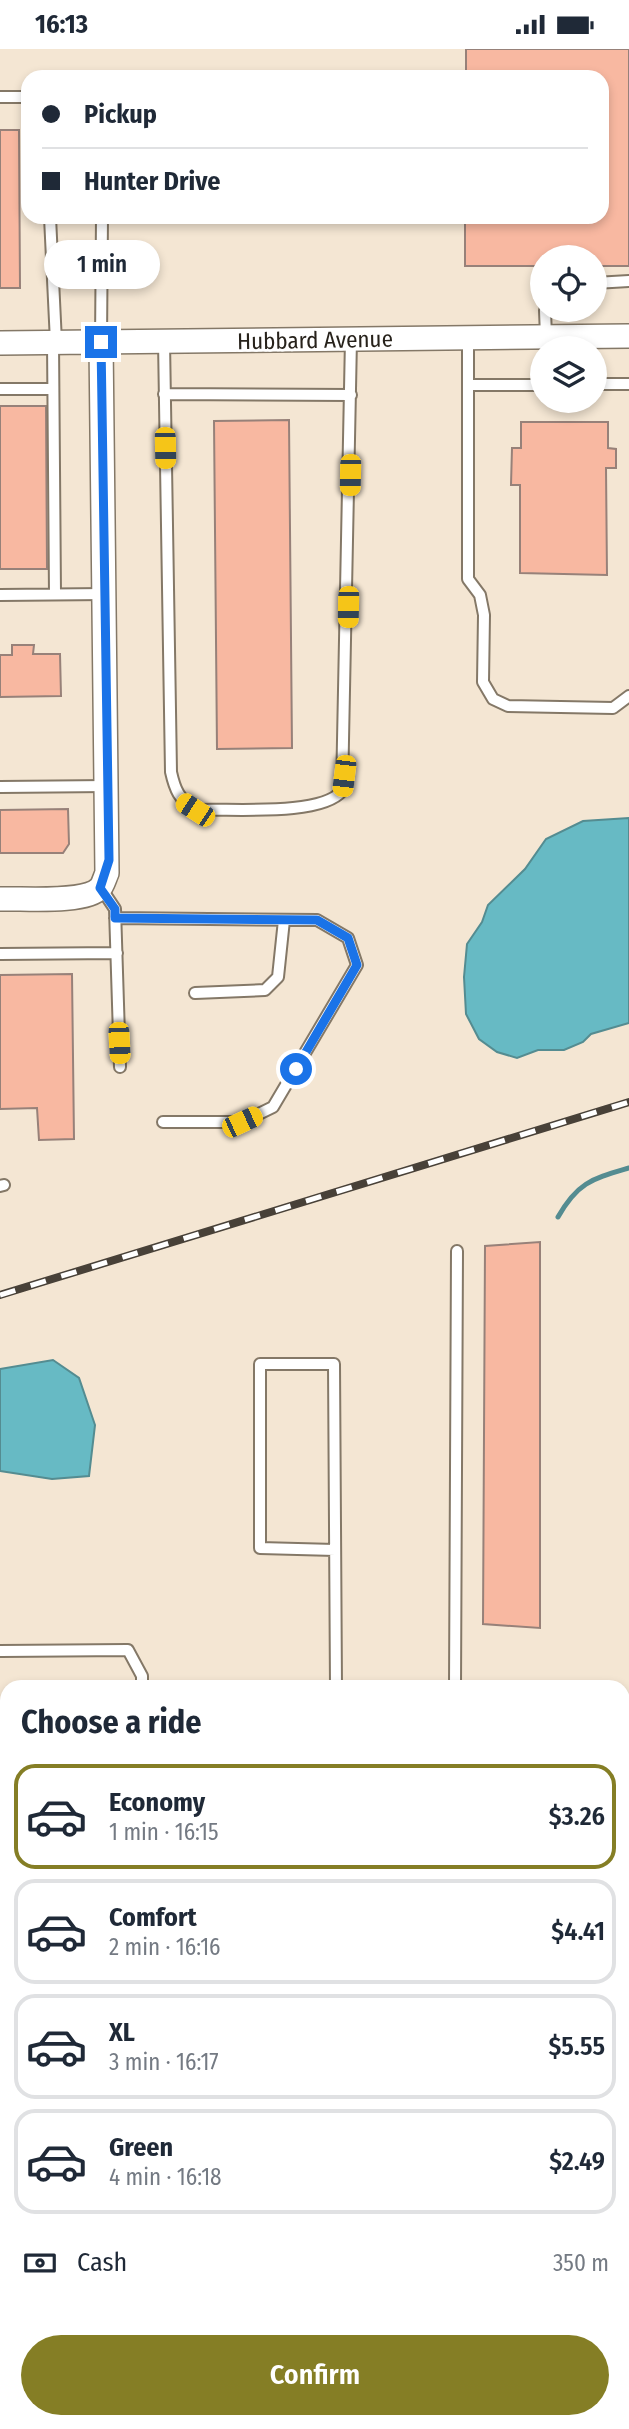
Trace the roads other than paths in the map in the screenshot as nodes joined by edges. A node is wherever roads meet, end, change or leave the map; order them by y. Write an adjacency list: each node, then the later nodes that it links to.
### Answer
1 (0, 97): 2 (lane)
2 (21, 97)
3 (50, 224): 13 (lane)
4 (102, 224): 14 (lane)
5 (629, 281): 6 (lane)
6 (607, 282)
7 (607, 336): 8 (street, Hubbard Avenue)
8 (629, 336)
9 (530, 337): 10 (street, Hubbard Avenue)
10 (468, 338): 11 (street, Hubbard Avenue); 18 (lane)
11 (351, 339): 12 (street, Hubbard Avenue); 23 (lane)
12 (164, 341): 14 (street, Hubbard Avenue); 22 (lane)
13 (54, 342): 14 (street, Hubbard Avenue); 15 (street, Hubbard Avenue); 20 (lane)
14 (101, 342): 25 (street)
15 (0, 343)
16 (607, 384): 17 (lane)
17 (629, 384)
18 (468, 385): 19 (lane); 27 (lane)
19 (530, 385)
20 (53, 389): 21 (lane); 24 (lane)
21 (0, 390)
22 (164, 394): 23 (lane); 23 (lane)
23 (351, 395)
24 (55, 594): 25 (lane); 26 (lane)
25 (106, 594): 28 (street)
26 (0, 595)
27 (629, 696)
28 (108, 786): 29 (lane); 30 (street)
29 (0, 787)
30 (100, 888): 31 (street); 32 (lane)
31 (0, 899)
32 (115, 918): 33 (lane); 34 (lane)
33 (284, 920): 36 (lane); 38 (lane)
34 (117, 953): 35 (lane); 37 (lane)
35 (0, 954)
36 (195, 993)
37 (120, 1066)
38 (163, 1122)
39 (457, 1251): 44 (lane)
40 (335, 1550): 40 (lane); 43 (lane)
41 (0, 1651): 42 (lane)
42 (142, 1680)
43 (336, 1680)
44 (455, 1680)

